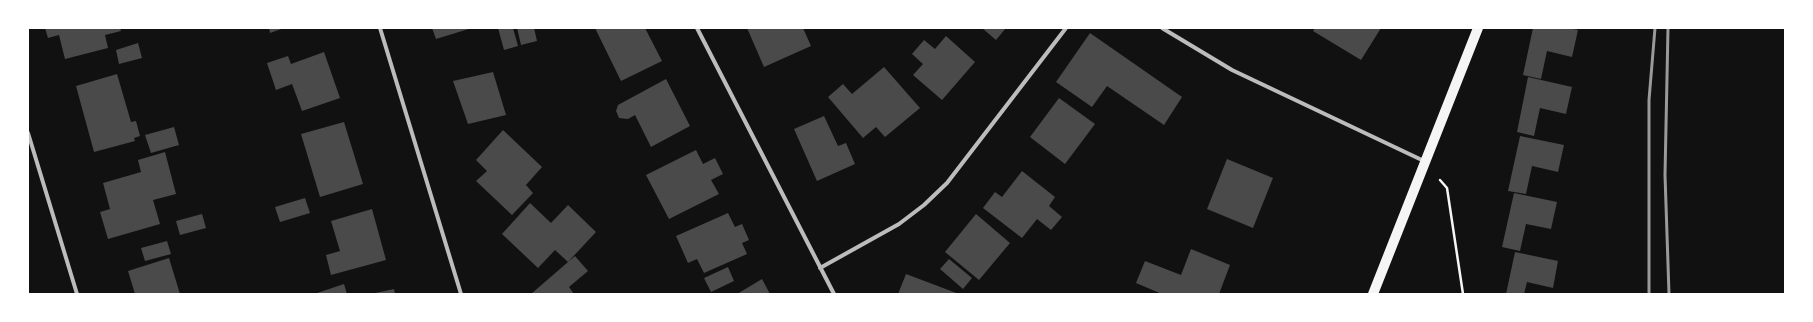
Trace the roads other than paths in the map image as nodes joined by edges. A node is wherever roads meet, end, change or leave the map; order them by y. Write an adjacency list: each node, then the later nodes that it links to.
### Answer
1 (380, 28): 10 (street)
2 (697, 28): 8 (street)
3 (1066, 28): 8 (street)
4 (1162, 28): 7 (street)
5 (1478, 28): 7 (main road)
6 (28, 133): 9 (street)
7 (1424, 161): 12 (main road)
8 (820, 268): 11 (street)
9 (77, 294)
10 (461, 294)
11 (834, 294)
12 (1372, 294)

